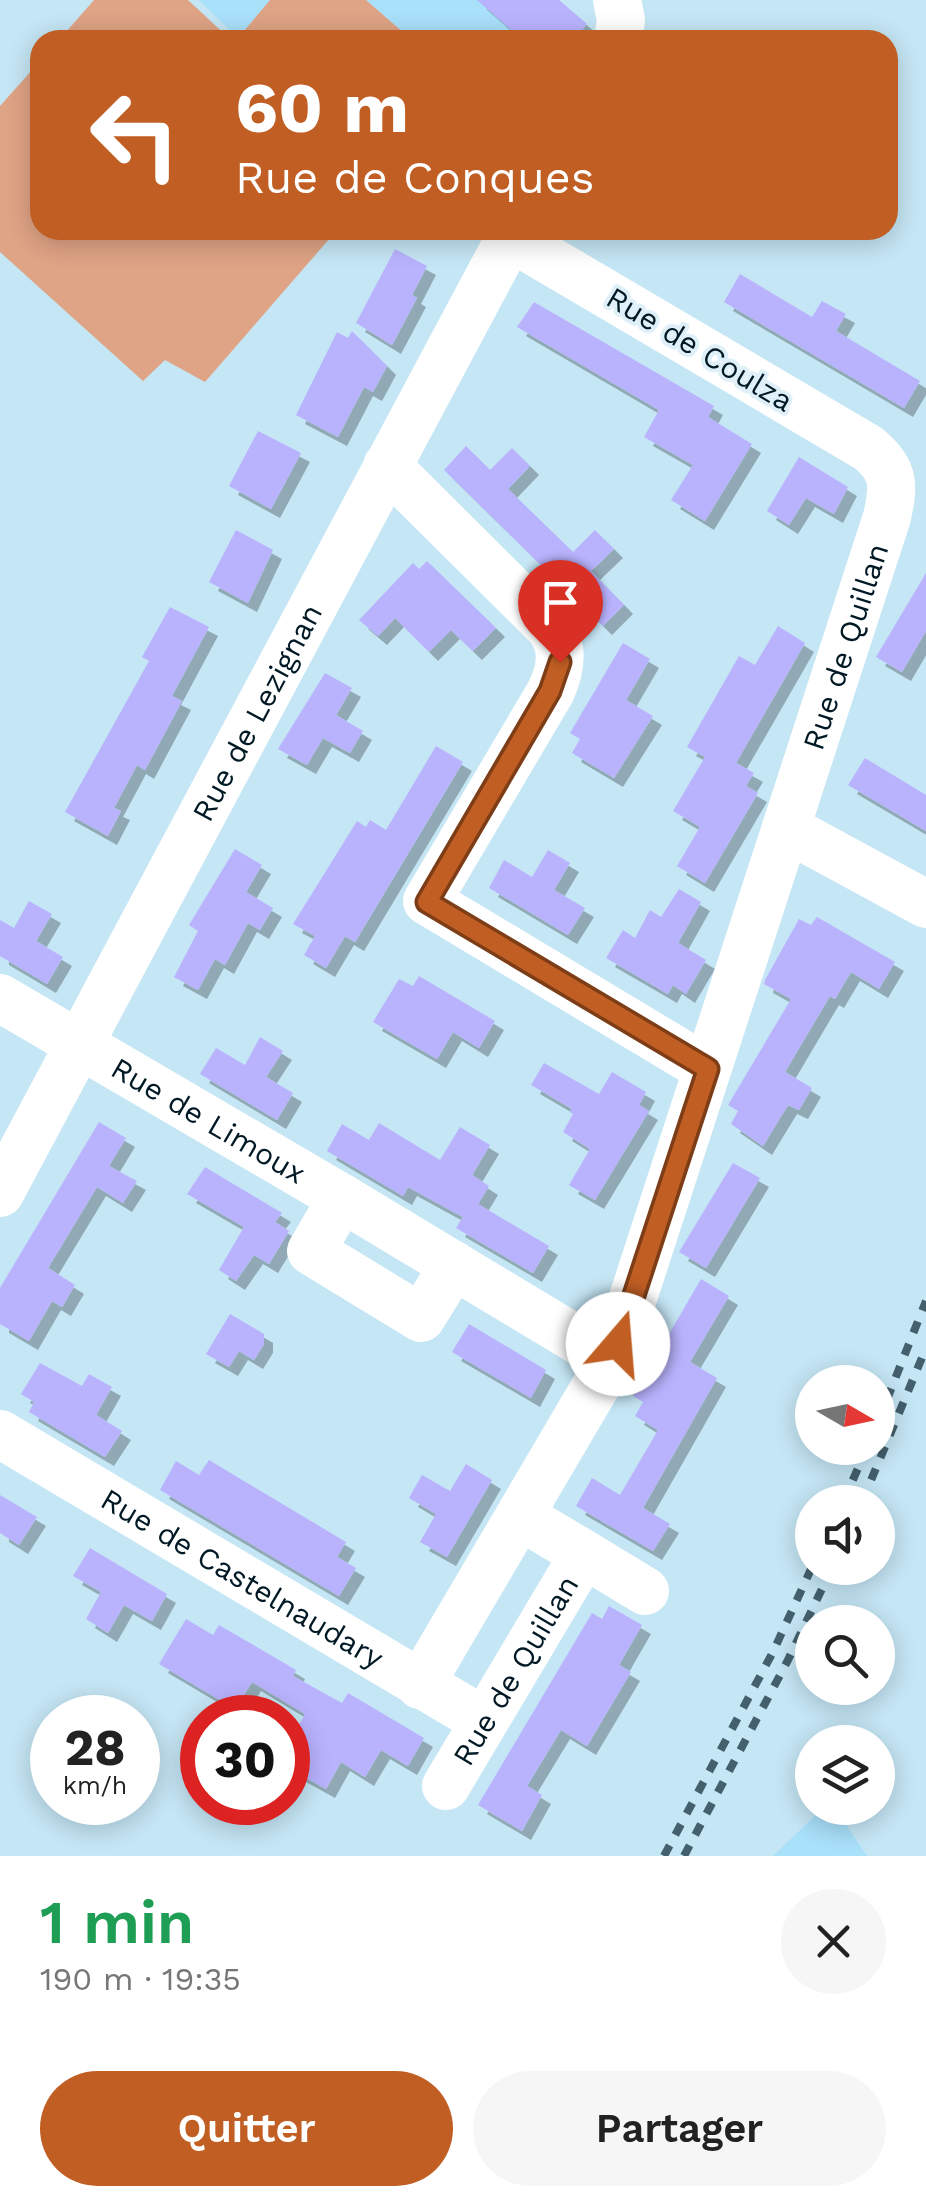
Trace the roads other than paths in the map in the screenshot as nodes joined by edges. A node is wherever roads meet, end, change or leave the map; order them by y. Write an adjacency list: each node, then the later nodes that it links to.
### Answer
1 (509, 240): 3 (street, Rue de Lezignan)
2 (522, 240): 4 (street, Rue de Coulza)
3 (387, 466): 8 (street, Rue de Lezignan); 9 (street)
4 (886, 466): 5 (street, Rue de Quillan)
5 (786, 828): 6 (street); 9 (street, Rue de Quillan)
6 (926, 904)
7 (0, 998): 8 (street, Rue de Limoux)
8 (78, 1045): 10 (street, Rue de Lezignan); 11 (street, Rue de Limoux)
9 (708, 1069): 13 (street, Rue de Quillan)
10 (0, 1193)
11 (342, 1198): 12 (street, Rue de Limoux); 12 (street, Rue de Limoux)
12 (454, 1265): 13 (street, Rue de Limoux)
13 (611, 1360): 15 (street, Rue de Quillan)
14 (0, 1434): 18 (street, Rue de Castelnaudary)
15 (520, 1516): 16 (street, Rue de Quillan); 18 (street, Rue de Quillan)
16 (584, 1554): 17 (street, Rue de Quillan); 19 (street, Rue de Quillan)
17 (645, 1591)
18 (420, 1685): 19 (street, Rue de Castelnaudary)
19 (484, 1721): 20 (street, Rue de Quillan)
20 (446, 1786)

